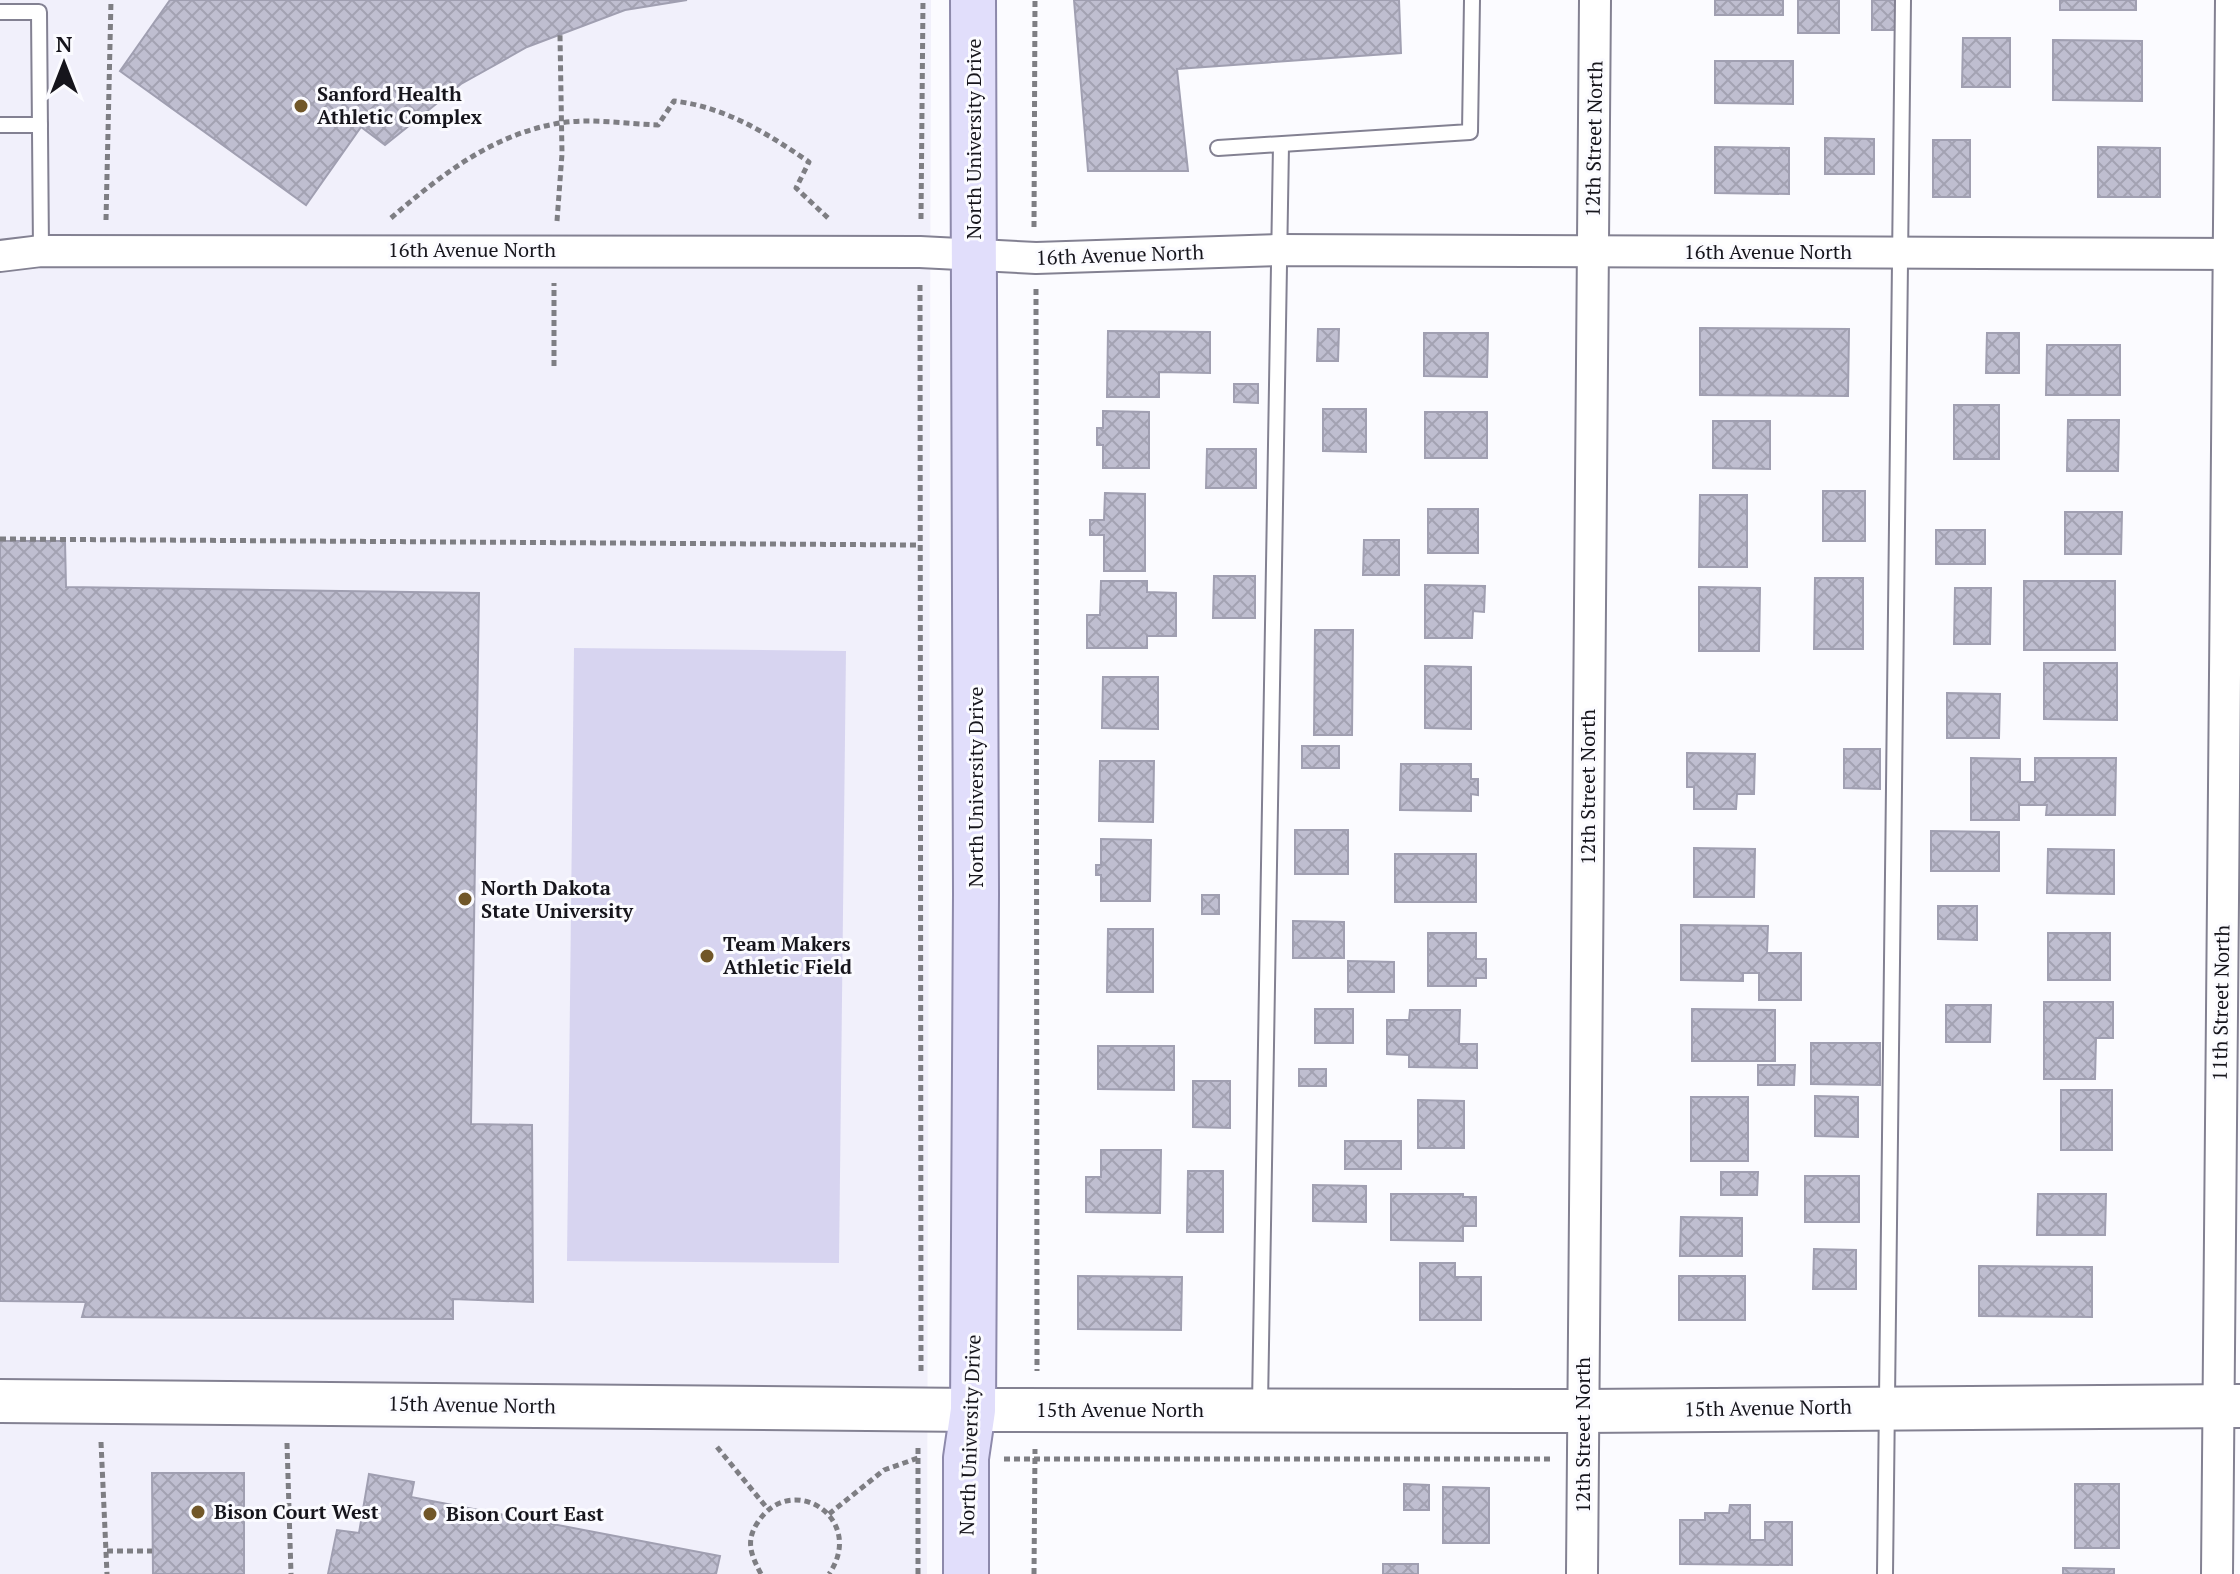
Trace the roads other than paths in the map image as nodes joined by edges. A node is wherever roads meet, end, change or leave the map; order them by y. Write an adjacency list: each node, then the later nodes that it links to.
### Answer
1 (973, 0): 14 (main road, North University Drive)
2 (1472, 0): 9 (lane)
3 (1595, 0): 15 (street, 12th Street North)
4 (1903, 0): 13 (lane)
5 (2231, 0): 16 (street, 11th Street North)
6 (0, 12): 8 (lane)
7 (0, 125): 8 (lane)
8 (40, 125): 12 (lane)
9 (1281, 145): 10 (lane); 11 (lane)
10 (1218, 148)
11 (1278, 250): 14 (street, 16th Avenue North); 15 (street, 16th Avenue North); 22 (lane)
12 (41, 251): 14 (street, 16th Avenue North); 17 (street, 16th Avenue North)
13 (1900, 251): 15 (street, 16th Avenue North); 16 (street, 16th Avenue North); 19 (lane)
14 (975, 253): 21 (main road, North University Drive)
15 (1592, 254): 23 (street, 12th Street North)
16 (2234, 254): 20 (street, 11th Street North)
17 (0, 256)
18 (0, 1401): 21 (street, 15th Avenue North)
19 (1887, 1406): 20 (street, 15th Avenue North); 23 (street, 15th Avenue North); 26 (lane)
20 (2228, 1406): 27 (street, 11th Street North)
21 (973, 1410): 22 (street, 15th Avenue North); 24 (main road, North University Drive)
22 (1259, 1410): 23 (street, 15th Avenue North)
23 (1583, 1411): 25 (street, 12th Street North)
24 (966, 1574)
25 (1582, 1574)
26 (1885, 1574)
27 (2217, 1574)

